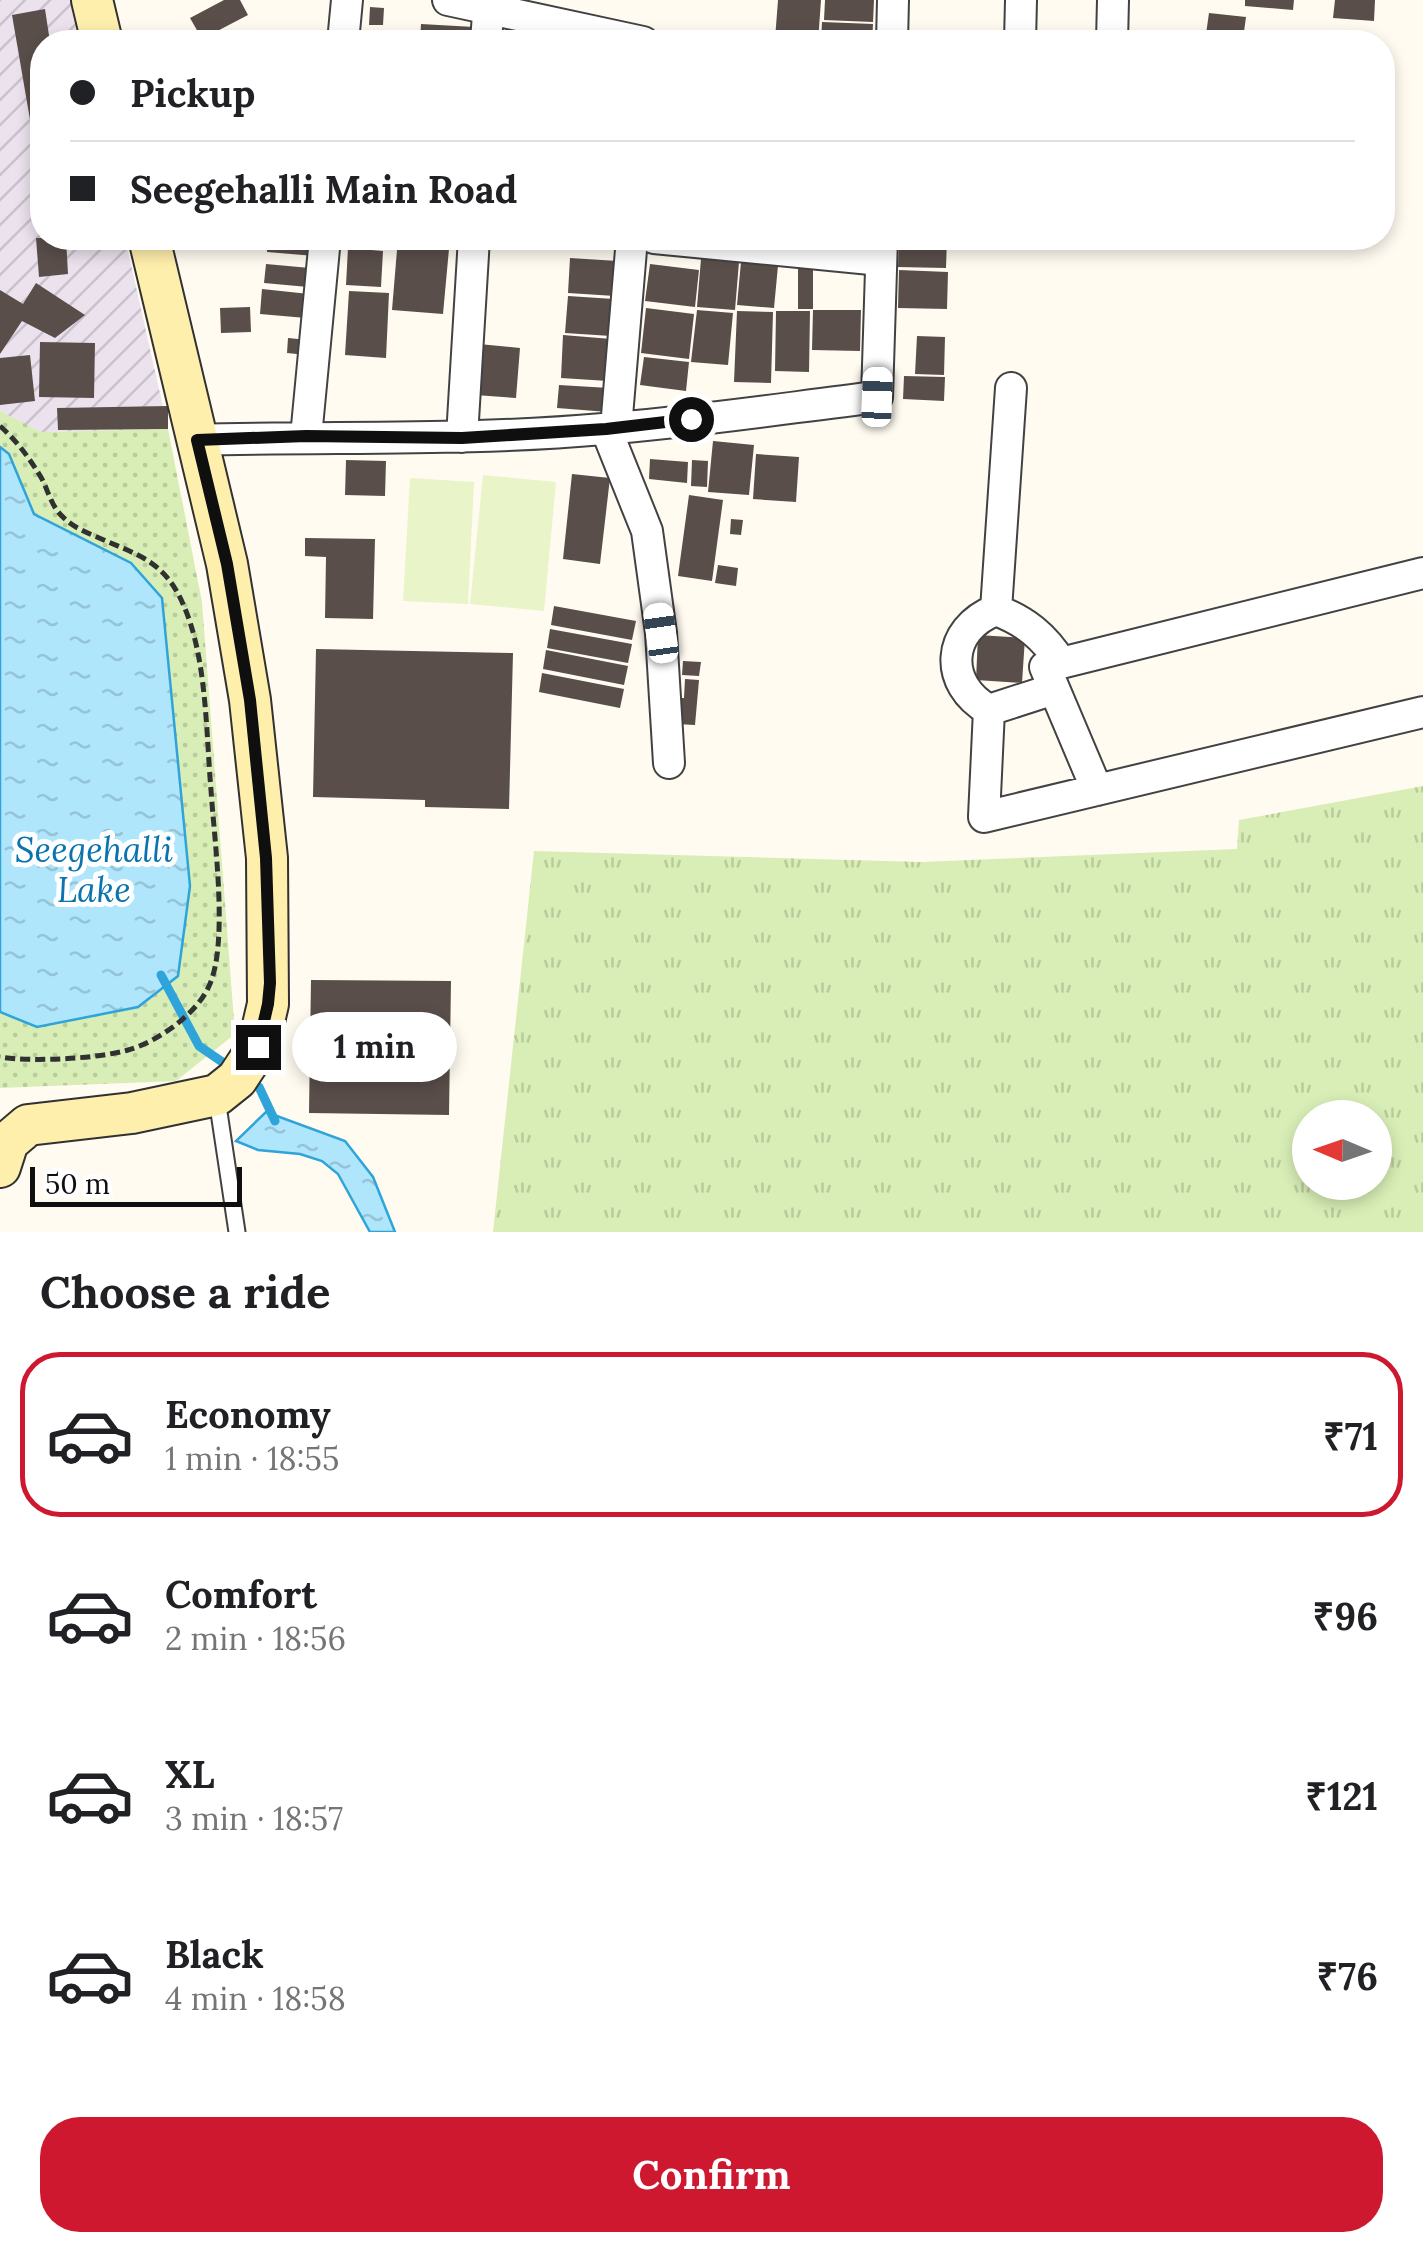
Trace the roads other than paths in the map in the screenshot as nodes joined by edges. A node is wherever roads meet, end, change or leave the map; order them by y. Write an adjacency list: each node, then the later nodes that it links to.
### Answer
1 (92, 0): 8 (street)
2 (347, 0): 9 (street)
3 (448, 0): 7 (street)
4 (893, 0): 12 (street)
5 (1022, 0): 13 (street)
6 (1113, 0): 14 (street)
7 (489, 4): 10 (street); 11 (street)
8 (99, 30)
9 (344, 30)
10 (487, 30)
11 (594, 30)
12 (892, 30)
13 (1021, 30)
14 (1112, 30)
15 (152, 250): 24 (street)
16 (323, 250): 22 (street)
17 (473, 250): 23 (street)
18 (631, 250): 21 (street)
19 (881, 250): 21 (street)
20 (1011, 388): 26 (street)
21 (611, 428): 23 (street); 30 (street)
22 (306, 436): 23 (street); 24 (street)
23 (462, 438)
24 (197, 440): 32 (street)
25 (1423, 573): 27 (street)
26 (996, 610): 27 (street); 28 (street)
27 (1058, 676): 28 (street); 31 (street)
28 (989, 710): 31 (street)
29 (1423, 712): 31 (street)
30 (669, 763)
31 (1097, 790)
32 (216, 1095): 33 (street); 34 (lane)
33 (0, 1168)
34 (237, 1232)

